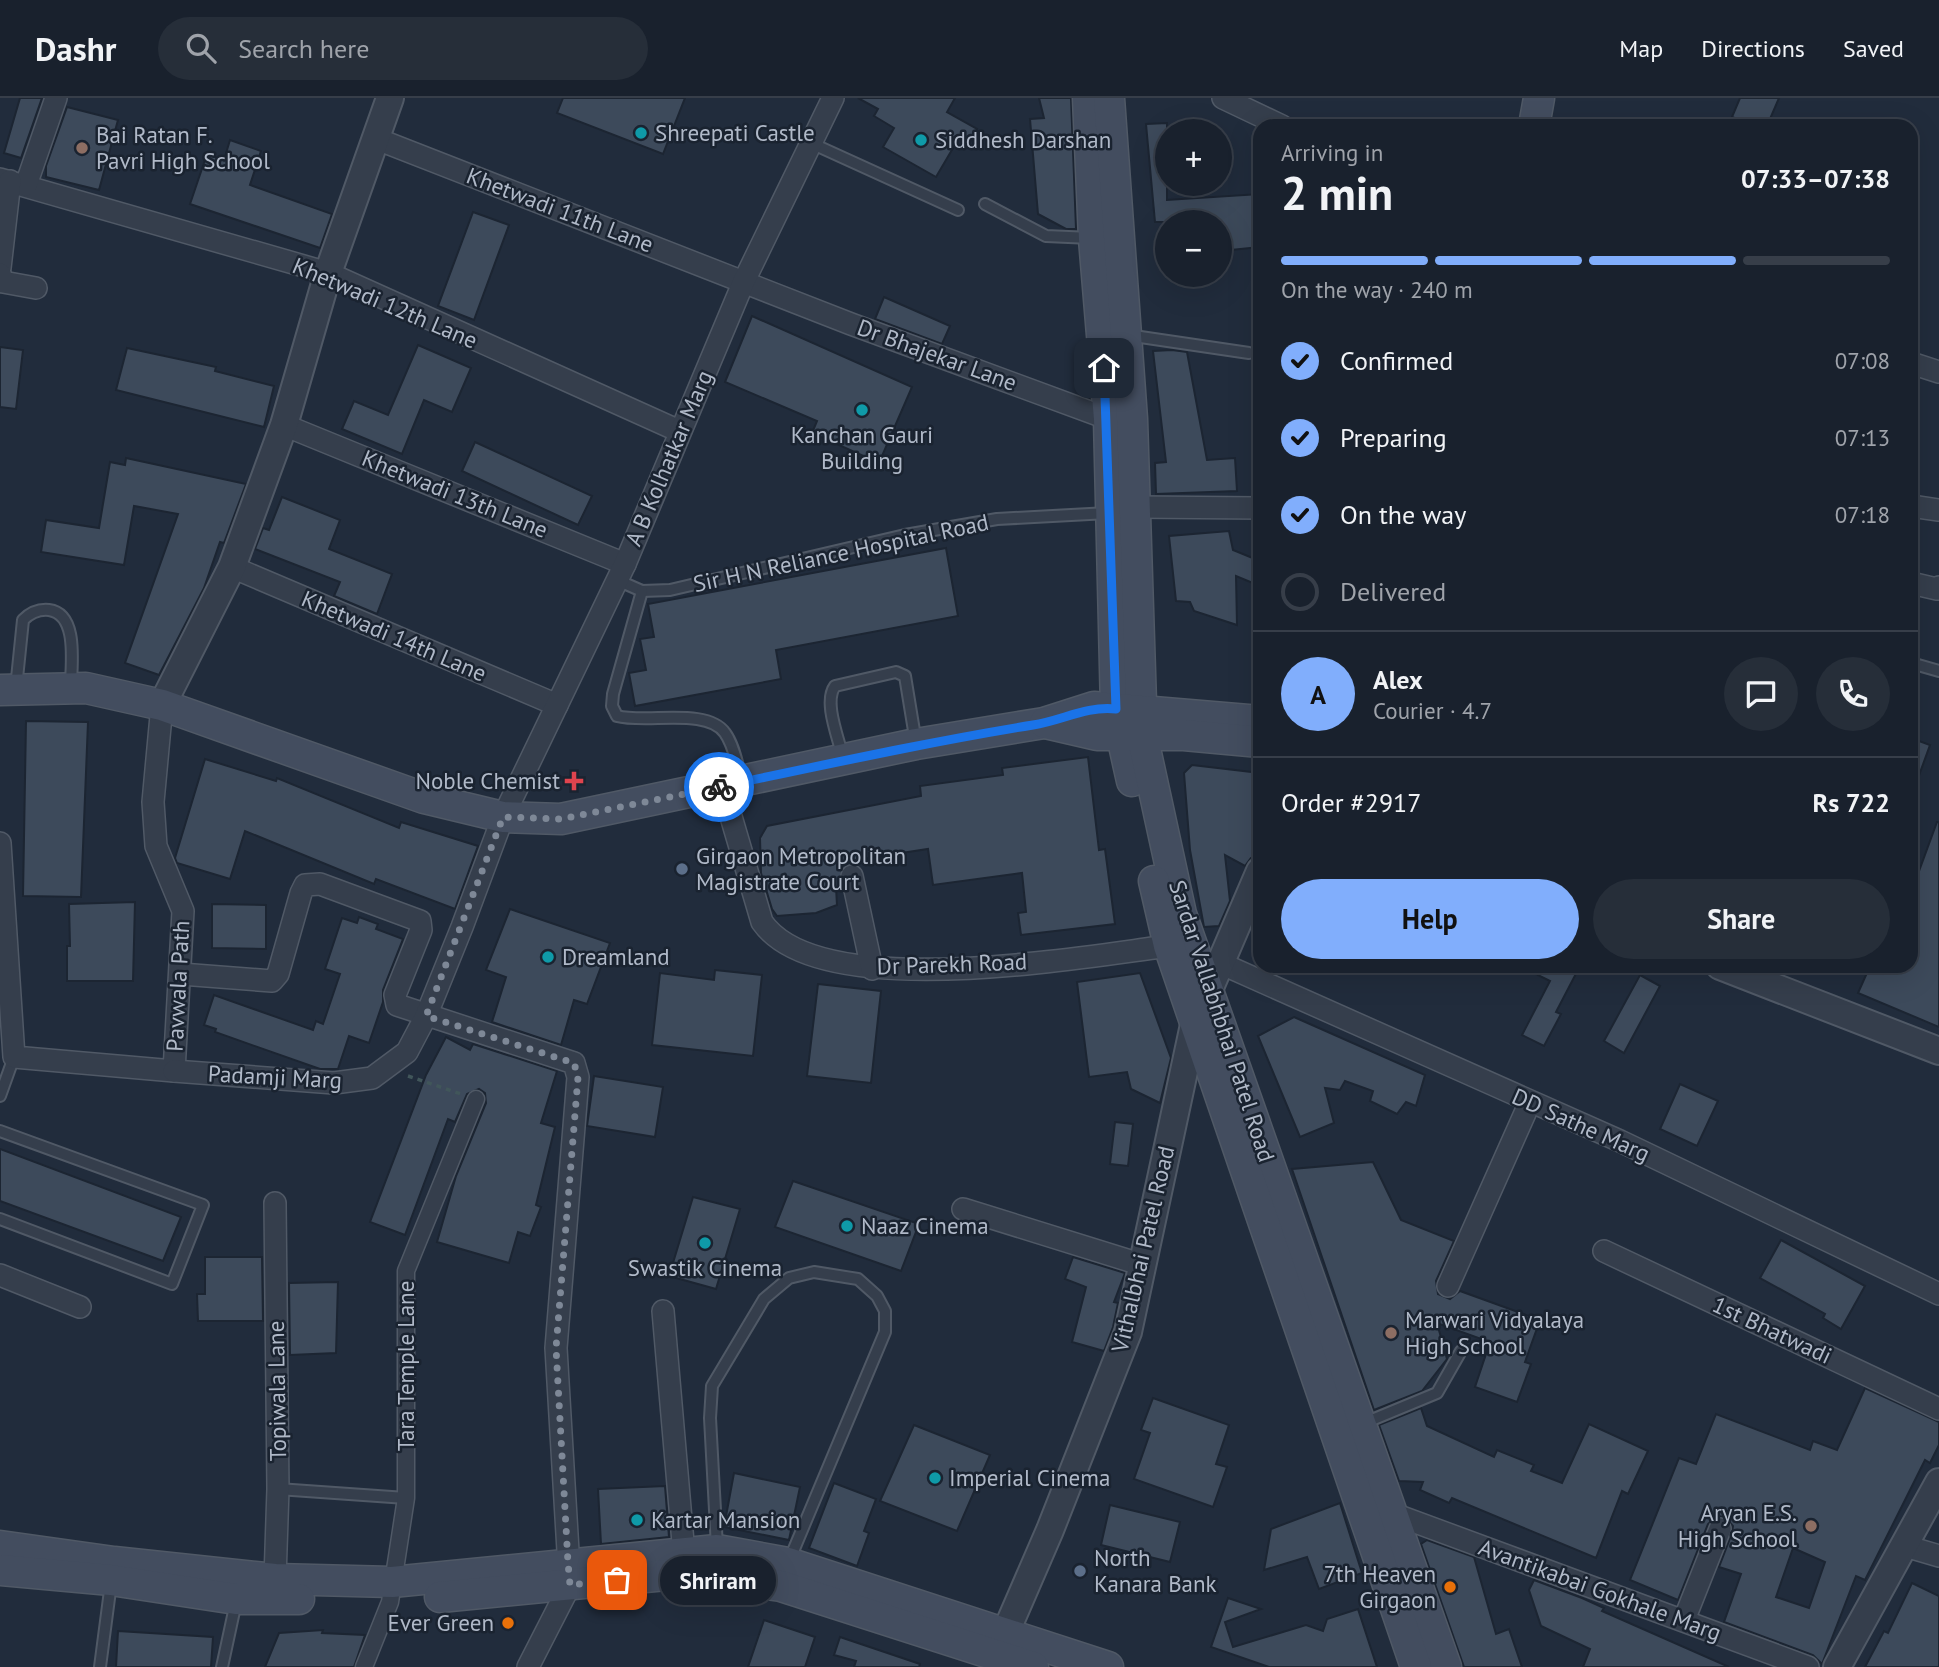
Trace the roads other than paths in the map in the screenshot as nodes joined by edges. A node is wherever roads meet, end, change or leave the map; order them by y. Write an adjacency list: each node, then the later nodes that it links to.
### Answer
1 (56, 98): 12 (street)
2 (390, 98): 10 (street)
3 (833, 98): 11 (street, A B Kolhatkar Marg)
4 (1088, 98): 15 (main road, Sardar Vallabhbhai Patel Road)
5 (1109, 98): 21 (main road, Sardar Vallabhbhai Patel Road)
6 (1223, 98): 8 (street)
7 (1539, 98): 9 (main road)
8 (1267, 119)
9 (1535, 119)
10 (377, 139): 17 (street); 19 (street, Khetwadi 11th Lane)
11 (813, 144): 14 (lane); 19 (street, A B Kolhatkar Marg)
12 (12, 182): 16 (street); 17 (street, Khetwadi 12th Lane)
13 (985, 204): 15 (lane)
14 (958, 210)
15 (1094, 239): 25 (main road, Sardar Vallabhbhai Patel Road)
16 (0, 268)
17 (328, 273): 26 (street); 27 (street, Khetwadi 12th Lane)
18 (0, 274): 20 (street)
19 (744, 281): 25 (street, Dr Bhajekar Lane); 27 (street, A B Kolhatkar Marg)
20 (36, 288)
21 (1125, 335): 22 (lane); 25 (main road, Sardar Vallabhbhai Patel Road)
22 (1249, 353)
23 (1918, 365): 24 (street)
24 (1939, 372)
25 (1120, 419): 30 (main road, Sardar Vallabhbhai Patel Road)
26 (284, 425): 32 (street); 33 (street, Khetwadi 13th Lane)
27 (679, 431): 33 (street, A B Kolhatkar Marg)
28 (1918, 507): 31 (street)
29 (1253, 508): 30 (street)
30 (1123, 510): 36 (lane, Sir H N Reliance Hospital Road); 43 (main road, Sardar Vallabhbhai Patel Road)
31 (1939, 510)
32 (232, 567): 41 (street); 42 (street, Khetwadi 14th Lane)
33 (621, 572): 36 (lane, Sir H N Reliance Hospital Road); 42 (street, A B Kolhatkar Marg)
34 (1918, 585): 35 (street)
35 (1939, 587)
36 (642, 591): 47 (lane)
37 (1918, 665): 38 (lane)
38 (1939, 671)
39 (71, 688): 40 (main road); 40 (lane); 41 (main road)
40 (8, 690)
41 (162, 705): 48 (main road); 56 (street, Pavwala Path)
42 (557, 705): 48 (street, A B Kolhatkar Marg)
43 (1130, 722): 44 (main road); 45 (main road); 52 (main road, Sardar Vallabhbhai Patel Road); 57 (main road, Sardar Vallabhbhai Patel Road)
44 (1253, 731)
45 (916, 744): 46 (main road); 46 (lane)
46 (843, 760): 47 (main road)
47 (732, 784): 48 (main road); 54 (street, Dr Parekh Road)
48 (503, 817): 58 (street, Padamji Marg)
49 (0, 843): 61 (street)
50 (852, 876): 54 (street)
51 (1253, 887): 53 (street)
52 (1169, 946): 54 (street, Dr Parekh Road); 59 (main road, Sardar Vallabhbhai Patel Road)
53 (1220, 963): 57 (street); 65 (street, DD Sathe Marg)
54 (872, 969)
55 (1738, 973): 60 (street)
56 (181, 974): 58 (street); 62 (street, Pavwala Path)
57 (1208, 992): 79 (main road, Sardar Vallabhbhai Patel Road)
58 (426, 1016): 62 (street, Padamji Marg); 93 (street)
59 (1195, 1020): 71 (street, Vithalbhai Patel Road); 105 (main road, Sardar Vallabhbhai Patel Road)
60 (1939, 1051)
61 (14, 1057): 62 (street, Pavwala Path); 63 (lane)
62 (174, 1071)
63 (0, 1096)
64 (476, 1099): 82 (street, Tara Temple Lane)
65 (1530, 1102): 73 (street); 74 (street, DD Sathe Marg)
66 (0, 1131): 69 (lane)
67 (275, 1203): 81 (street, Topiwala Lane)
68 (963, 1209): 71 (street)
69 (0, 1219)
70 (1604, 1251): 78 (street, 1st Bhatwadi)
71 (1143, 1265): 98 (street, Vithalbhai Patel Road)
72 (0, 1275): 75 (street)
73 (1448, 1286)
74 (1939, 1294)
75 (80, 1307)
76 (663, 1311): 88 (street)
77 (1461, 1351): 79 (lane)
78 (1939, 1409)
79 (1360, 1425): 83 (main road, Sardar Vallabhbhai Patel Road)
80 (1939, 1482): 86 (street)
81 (278, 1489): 82 (lane); 94 (street, Topiwala Lane)
82 (405, 1498): 95 (street, Tara Temple Lane)
83 (1391, 1513): 97 (street, Avantikabai Gokhale Marg); 106 (main road, Sardar Vallabhbhai Patel Road)
84 (1720, 1529): 97 (street)
85 (0, 1546): 92 (main road)
86 (1905, 1546): 89 (street); 108 (street)
87 (717, 1550): 88 (main road); 90 (main road); 90 (lane)
88 (684, 1553): 93 (main road)
89 (1939, 1556)
90 (788, 1563): 98 (main road)
91 (0, 1570): 92 (main road)
92 (113, 1571): 94 (main road); 96 (main road); 99 (lane)
93 (569, 1574): 95 (main road); 98 (main road); 102 (street)
94 (275, 1579): 95 (main road)
95 (391, 1592): 96 (main road); 101 (street, Tara Temple Lane)
96 (236, 1599): 100 (lane)
97 (1684, 1620): 107 (street, Avantikabai Gokhale Marg)
98 (998, 1652): 103 (main road); 104 (main road)
99 (100, 1667)
100 (222, 1667)
101 (364, 1667)
102 (528, 1667)
103 (1034, 1667)
104 (1108, 1667)
105 (1416, 1667)
106 (1446, 1667)
107 (1808, 1667)
108 (1837, 1667)

